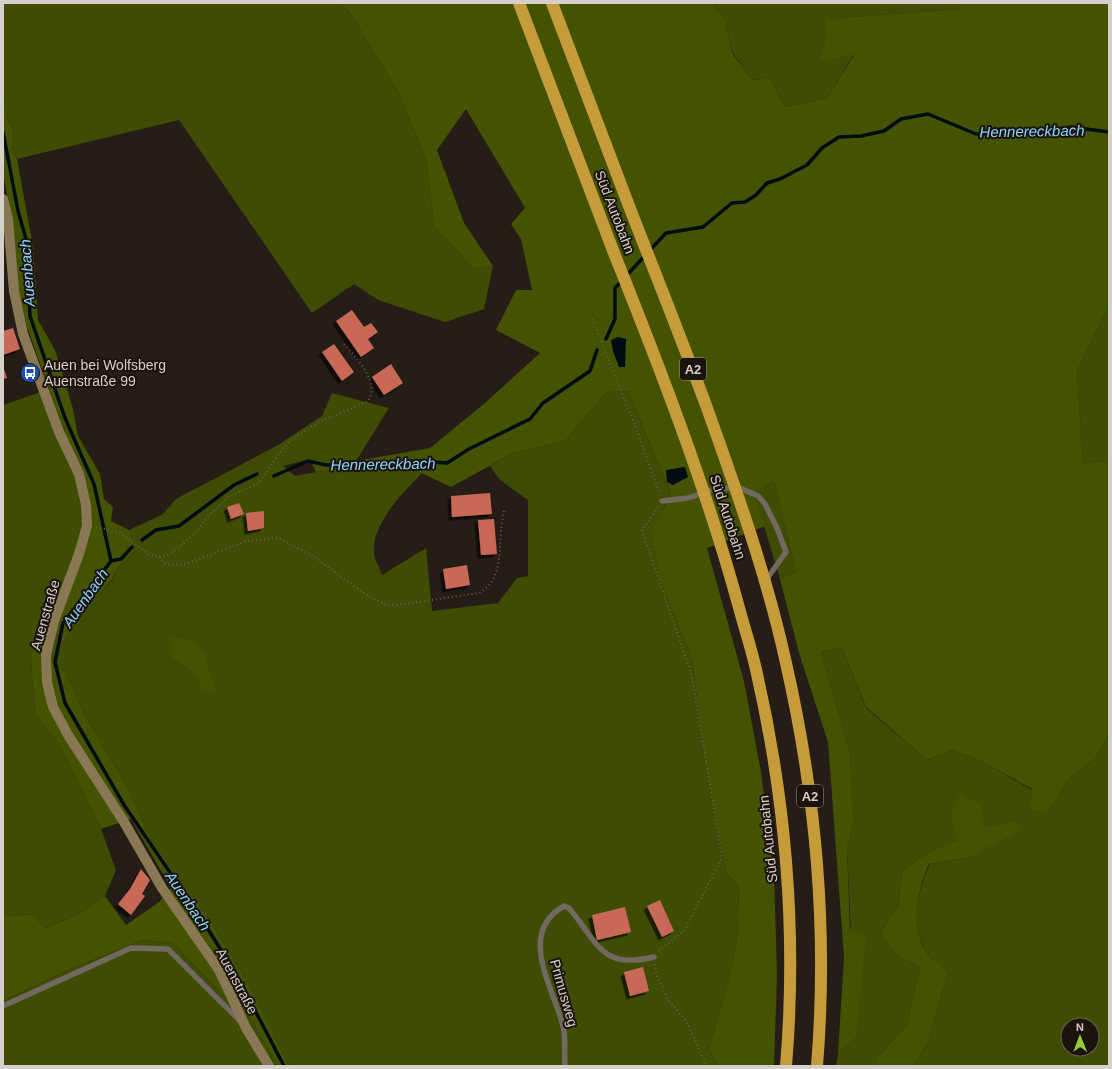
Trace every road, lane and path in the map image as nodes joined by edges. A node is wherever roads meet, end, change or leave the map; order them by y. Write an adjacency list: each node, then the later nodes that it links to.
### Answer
1 (519, 3): 17 (highway, Süd Autobahn / A2)
2 (552, 3): 10 (highway, Süd Autobahn / A2)
3 (3, 199): 13 (street, Auenstraße)
4 (592, 319): 6 (path)
5 (344, 344): 9 (path)
6 (662, 501): 10 (lane); 11 (path)
7 (504, 509): 9 (path)
8 (94, 527): 9 (path)
9 (159, 557)
10 (765, 582): 18 (highway, Süd Autobahn / A2)
11 (654, 957): 15 (lane, Primusweg); 16 (path)
12 (3, 1006): 13 (lane)
13 (246, 1028): 14 (street, Auenstraße)
14 (269, 1066)
15 (565, 1066)
16 (707, 1066)
17 (786, 1066)
18 (817, 1066)

